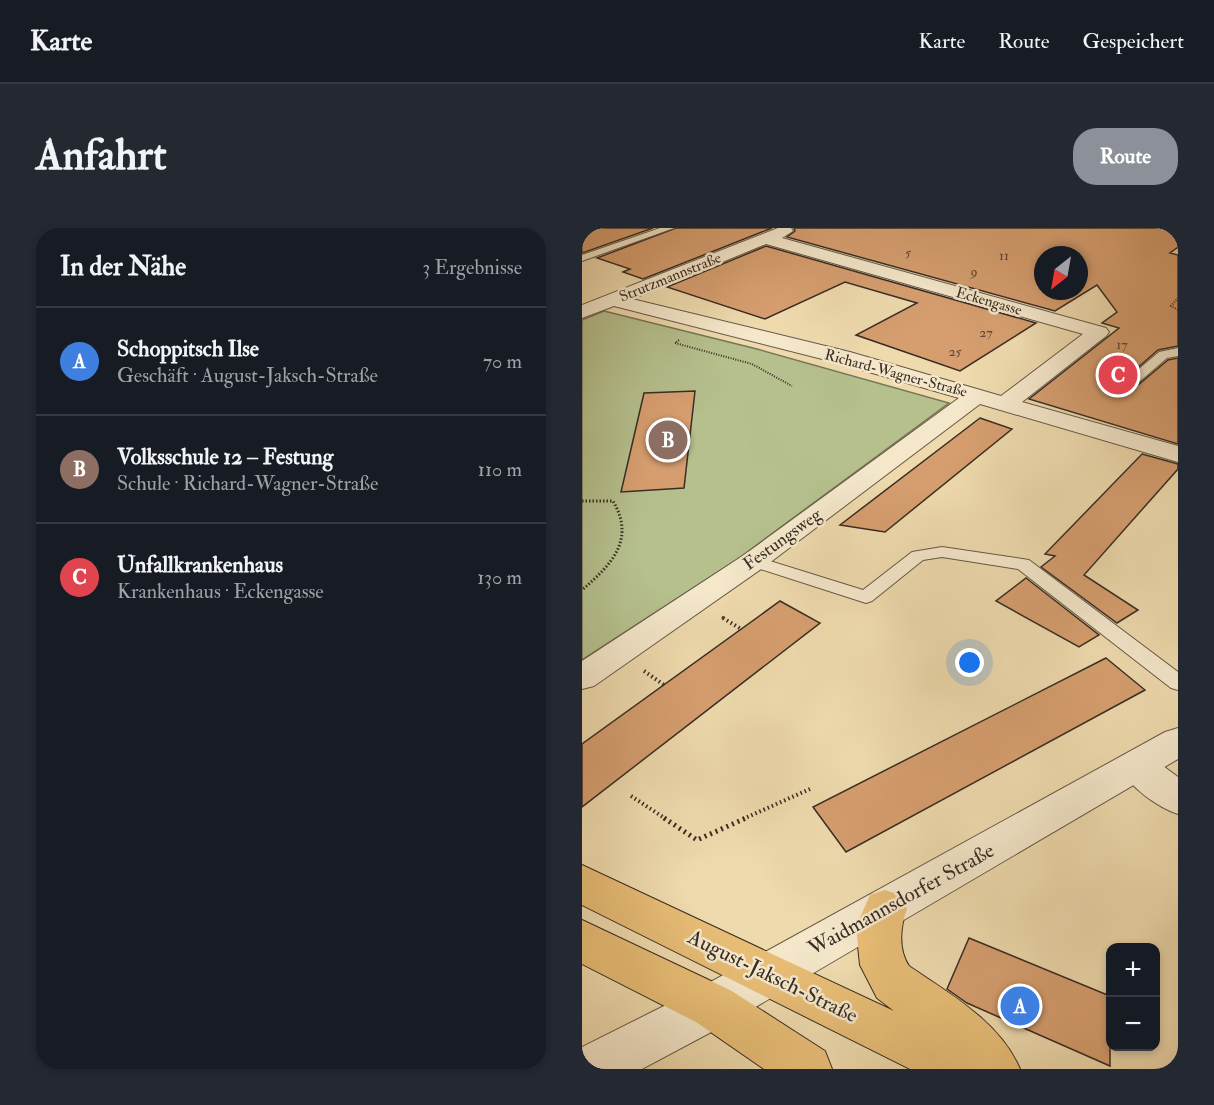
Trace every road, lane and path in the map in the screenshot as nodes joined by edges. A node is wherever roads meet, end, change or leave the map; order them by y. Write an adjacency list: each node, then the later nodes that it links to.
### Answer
1 (669, 228): 4 (lane)
2 (792, 228): 3 (street, Strutzmannstraße)
3 (765, 238): 6 (street, Strutzmannstraße); 12 (street, Eckengasse)
4 (582, 258)
5 (1178, 298): 7 (path)
6 (612, 300): 8 (street, Strutzmannstraße); 11 (street, Richard-Wagner-Straße)
7 (1178, 310)
8 (582, 312)
9 (1178, 352): 10 (lane)
10 (1127, 385)
11 (978, 395): 12 (street, Richard-Wagner-Straße); 15 (street, Festungsweg)
12 (1006, 403): 13 (street, Richard-Wagner-Straße)
13 (1178, 454)
14 (582, 501): 16 (path)
15 (754, 561): 17 (street, Festungsweg); 18 (lane)
16 (582, 590)
17 (582, 677)
18 (1178, 683)
19 (1178, 742): 20 (street, Waidmannsdorfer Straße)
20 (1138, 767): 23 (street); 25 (street, Waidmannsdorfer Straße)
21 (810, 789): 22 (path)
22 (631, 796)
23 (1178, 798)
24 (582, 884): 27 (main road, August-Jaksch-Straße)
25 (885, 909): 27 (street, Waidmannsdorfer Straße); 32 (main road)
26 (582, 941): 28 (main road)
27 (767, 974): 28 (street, Waidmannsdorfer Straße); 31 (main road, August-Jaksch-Straße)
28 (713, 1006): 29 (street, Waidmannsdorfer Straße); 30 (main road)
29 (591, 1069)
30 (807, 1069)
31 (963, 1069)
32 (995, 1069)

